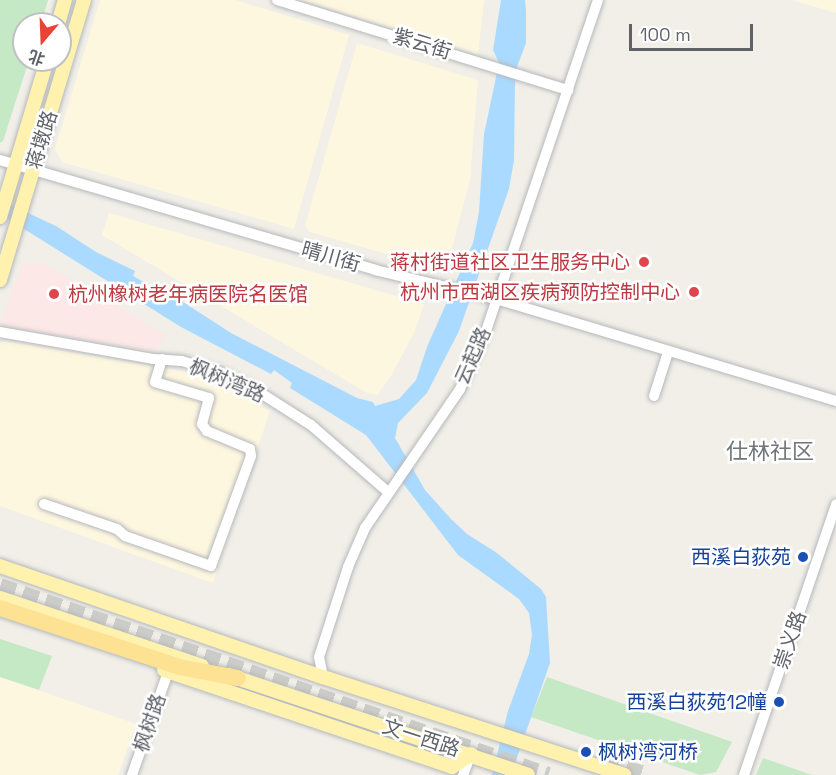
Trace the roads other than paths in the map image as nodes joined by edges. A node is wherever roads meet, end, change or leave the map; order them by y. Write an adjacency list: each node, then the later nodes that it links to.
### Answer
1 (84, 0): 8 (main road, 蒋墩路)
2 (277, 0): 5 (street, 紫云街)
3 (598, 0): 5 (street, 云起路)
4 (43, 72): 7 (main road, 蒋墩路)
5 (568, 90): 11 (street, 云起路)
6 (0, 160): 7 (street, 晴川街)
7 (15, 165): 8 (street, 晴川街); 9 (main road, 蒋墩路)
8 (33, 171): 10 (main road, 蒋墩路); 11 (street, 晴川街)
9 (0, 217)
10 (0, 280)
11 (496, 299): 13 (street, 晴川街); 17 (street, 云起路)
12 (0, 332): 14 (street, 枫树湾路)
13 (668, 352): 15 (street); 16 (street, 晴川街)
14 (162, 359): 17 (street, 枫树湾路); 18 (street)
15 (654, 396)
16 (836, 401)
17 (388, 492): 24 (street, 云起路)
18 (44, 504)
19 (836, 504): 36 (street, 崇义路)
20 (0, 566): 25 (main road, 文一西路)
21 (0, 598): 28 (main road, 文一西路)
22 (0, 608): 28 (highway)
23 (0, 615): 26 (main road, 文一西路)
24 (319, 657): 25 (street); 27 (street, 云起路)
25 (302, 670): 27 (main road, 文一西路)
26 (168, 672): 29 (main road, 文一西路); 33 (street, 枫树路)
27 (323, 677): 35 (main road, 文一西路)
28 (238, 678): 30 (main road, 文一西路)
29 (272, 706): 30 (main road); 31 (main road, 文一西路)
30 (345, 713): 31 (main road, 文一西路)
31 (471, 754): 32 (main road); 34 (street)
32 (524, 774)
33 (132, 775)
34 (463, 775)
35 (624, 775)
36 (744, 775)

